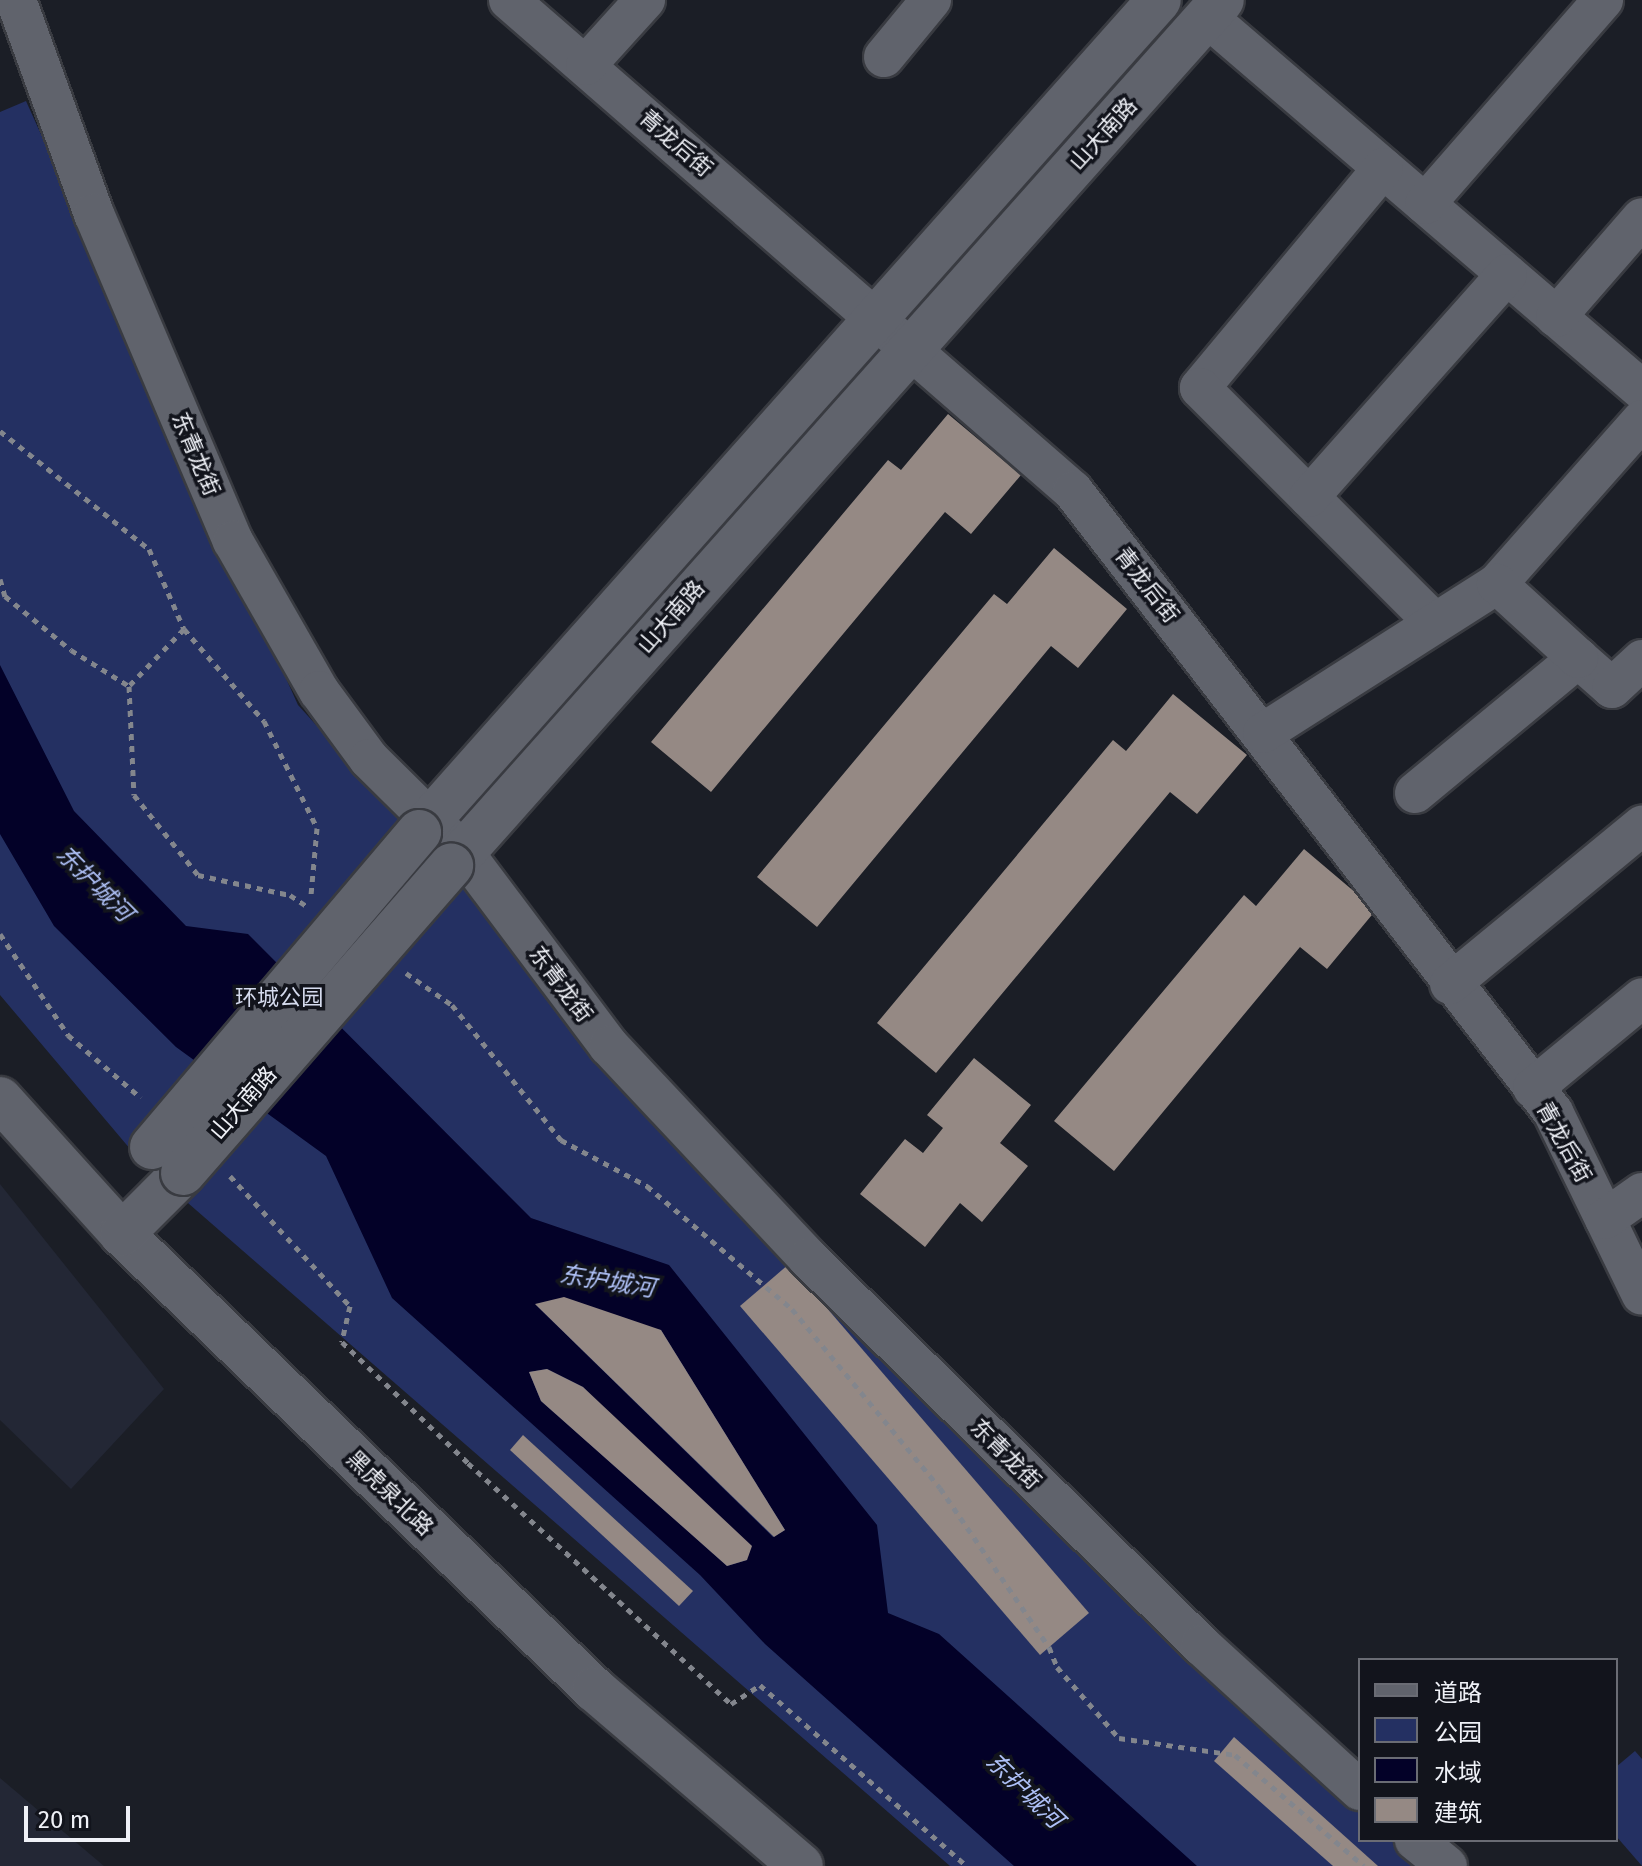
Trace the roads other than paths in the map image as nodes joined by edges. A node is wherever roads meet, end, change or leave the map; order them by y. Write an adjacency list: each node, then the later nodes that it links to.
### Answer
1 (16, 0): 26 (street, 东青龙街)
2 (509, 0): 9 (street, 青龙后街)
3 (645, 0): 9 (street)
4 (931, 0): 8 (street)
5 (1159, 0): 15 (main road, 山大南路)
6 (1603, 0): 11 (street)
7 (1214, 8): 10 (street); 16 (main road, 山大南路)
8 (884, 57)
9 (586, 65): 15 (street, 青龙后街)
10 (1383, 168): 11 (street); 19 (street)
11 (1425, 204): 13 (street)
12 (1642, 218): 14 (street)
13 (1507, 274): 14 (street); 19 (street)
14 (1556, 317): 17 (street)
15 (876, 319): 16 (street, 青龙后街); 26 (main road, 山大南路)
16 (910, 346): 24 (street, 青龙后街); 28 (main road, 山大南路)
17 (1642, 390)
18 (1642, 420): 20 (street)
19 (1309, 497): 21 (street)
20 (1497, 584): 21 (street); 22 (street)
21 (1435, 623): 24 (street)
22 (1578, 658): 23 (street); 25 (street)
23 (1642, 660)
24 (1263, 733): 29 (street, 青龙后街)
25 (1415, 793)
26 (425, 824): 28 (street, 东青龙街); 33 (main road, 山大南路, bridge)
27 (1642, 826): 29 (street)
28 (457, 859): 33 (main road, 山大南路, bridge); 38 (street, 东青龙街)
29 (1450, 984): 31 (street, 青龙后街)
30 (1642, 998): 31 (street)
31 (1533, 1088): 35 (street, 青龙后街)
32 (0, 1099): 36 (main road, 黑虎泉北路)
33 (176, 1148): 36 (main road, 山大南路)
34 (1642, 1193): 35 (street)
35 (1605, 1219): 37 (street, 青龙后街)
36 (111, 1222): 40 (main road, 黑虎泉北路)
37 (1642, 1295)
38 (1358, 1788)
39 (1417, 1842): 41 (street)
40 (801, 1866)
41 (1447, 1866)

